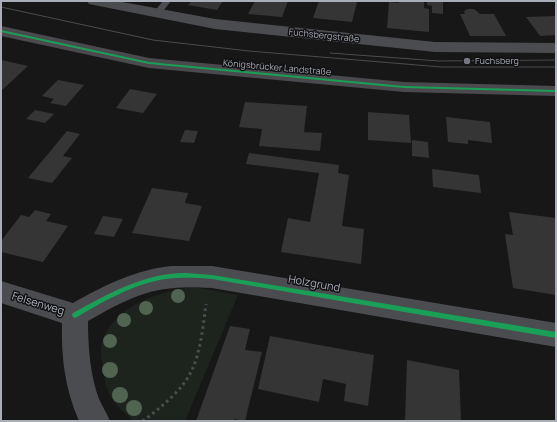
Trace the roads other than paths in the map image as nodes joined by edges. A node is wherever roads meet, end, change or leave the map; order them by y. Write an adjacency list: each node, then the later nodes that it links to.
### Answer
1 (94, 1): 3 (street, Fuchsbergstraße)
2 (167, 1): 3 (lane)
3 (156, 13): 5 (street, Fuchsbergstraße)
4 (1, 31): 6 (main road, Königsbrücker Landstraße)
5 (556, 48)
6 (556, 91)
7 (1, 292): 8 (street, Felsenweg)
8 (75, 315): 9 (street, Holzgrund); 10 (street)
9 (556, 335)
10 (95, 421)

